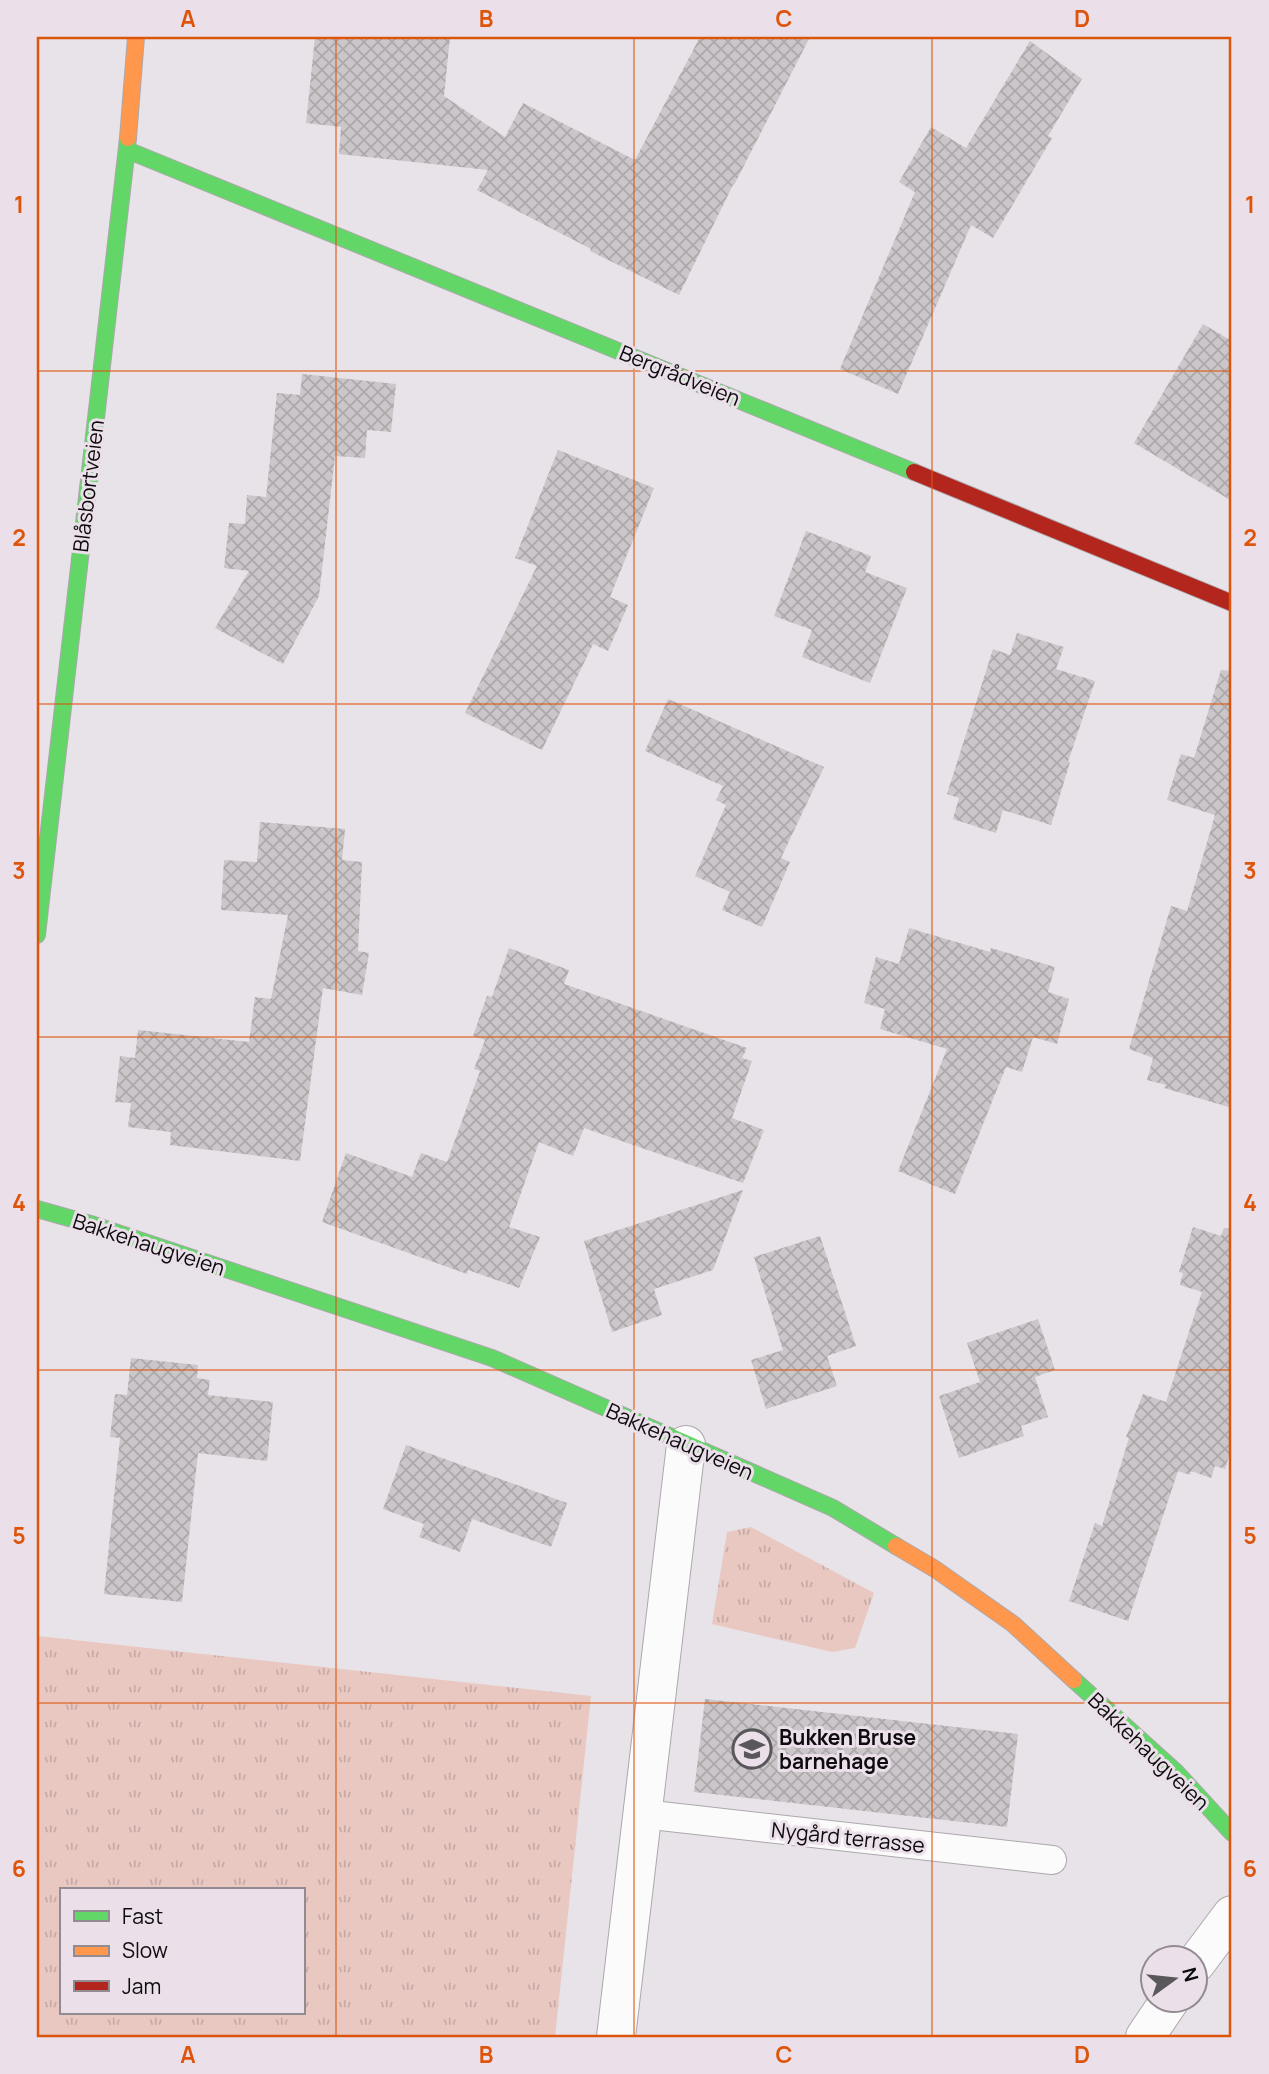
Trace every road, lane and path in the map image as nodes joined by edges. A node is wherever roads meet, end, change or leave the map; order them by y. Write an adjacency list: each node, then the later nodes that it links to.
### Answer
1 (135, 37): 2 (street, Blåsbortveien)
2 (127, 150): 3 (street, Bergrådveien); 4 (street, Blåsbortveien)
3 (1232, 603)
4 (37, 935)
5 (37, 1209): 6 (street, Bakkehaugveien)
6 (687, 1445): 7 (street); 8 (street, Bakkehaugveien)
7 (643, 1814): 9 (lane, Nygård terrasse); 13 (street)
8 (1232, 1833)
9 (1052, 1860)
10 (1232, 1915): 11 (street)
11 (1210, 1944)
12 (1161, 2014): 14 (street)
13 (616, 2037)
14 (1145, 2037)

